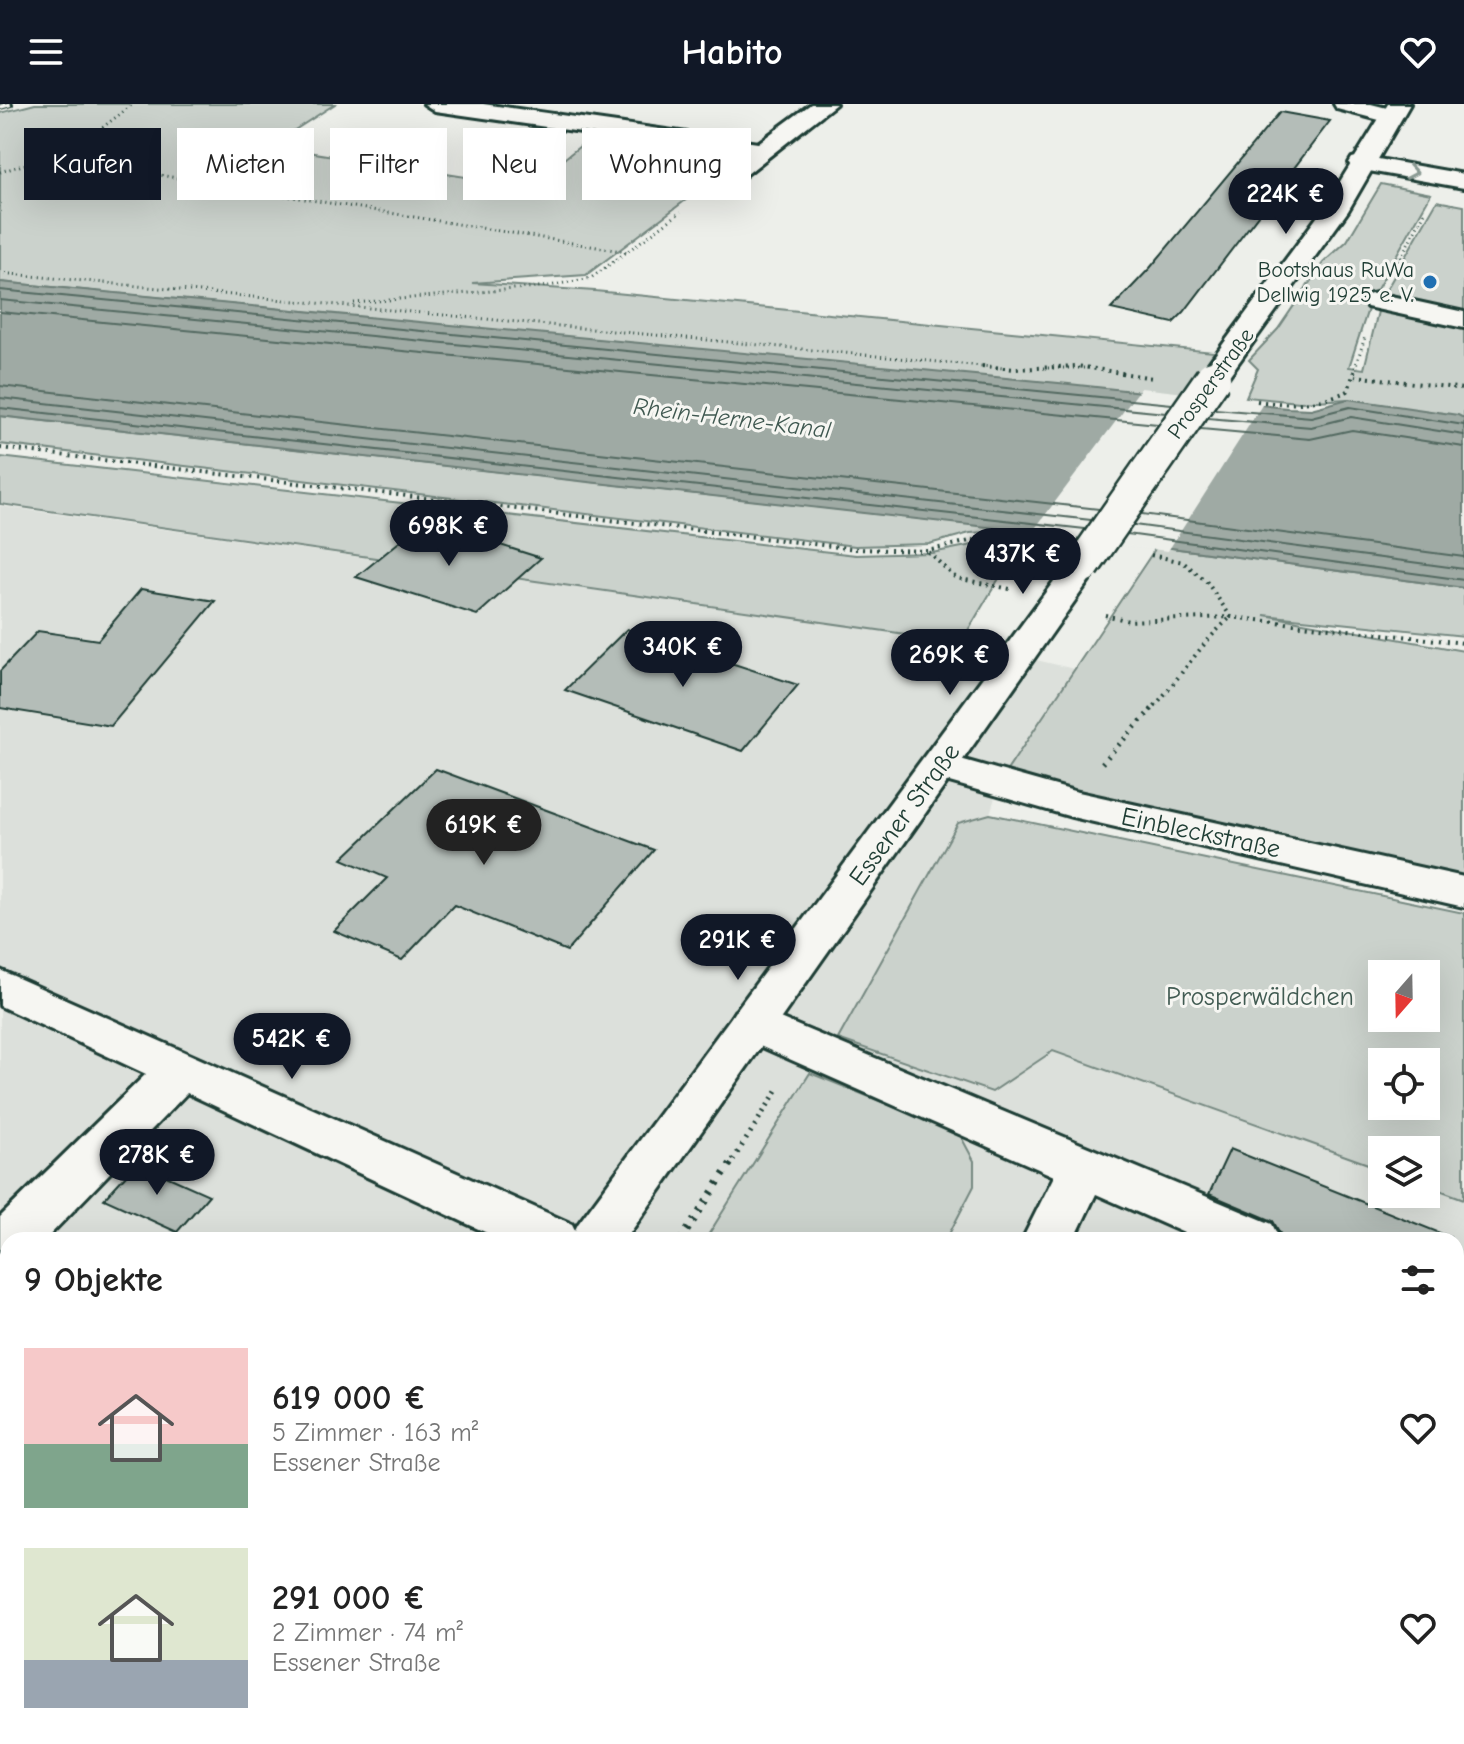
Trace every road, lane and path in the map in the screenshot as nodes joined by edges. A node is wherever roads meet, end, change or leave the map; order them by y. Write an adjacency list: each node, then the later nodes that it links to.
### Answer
1 (133, 104): 6 (path)
2 (435, 104): 7 (main road)
3 (825, 104): 7 (main road)
4 (1345, 104): 5 (main road)
5 (1395, 110): 8 (main road, Prosperstraße)
6 (104, 128)
7 (763, 151): 9 (main road)
8 (1366, 154): 10 (main road); 14 (main road, one-way to 14); 26 (main road, Prosperstraße, bridge)
9 (751, 160)
10 (1464, 161)
11 (24, 165): 12 (path)
12 (0, 172)
13 (161, 175): 17 (path)
14 (1464, 181)
15 (698, 200): 17 (path)
16 (1425, 211): 19 (path)
17 (627, 252): 20 (path)
18 (0, 273): 20 (path)
19 (1377, 301): 21 (main road)
20 (338, 305): 22 (path)
21 (1464, 320)
22 (1155, 378)
23 (1464, 389): 24 (path)
24 (1253, 400)
25 (0, 448): 28 (path)
26 (1153, 463): 34 (main road, Essener Straße, bridge)
27 (1046, 539): 28 (path)
28 (927, 551): 30 (path)
29 (1141, 554): 31 (path)
30 (996, 585)
31 (1231, 617): 32 (path); 33 (path); 35 (path)
32 (1129, 621)
33 (1464, 643)
34 (939, 766): 35 (main road, Einbleckstraße); 38 (main road, Essener Straße)
35 (1072, 804): 36 (main road, Einbleckstraße)
36 (1464, 892)
37 (0, 987): 39 (main road)
38 (751, 1023): 40 (main road); 43 (main road, Essener Straße)
39 (180, 1070): 41 (main road); 42 (main road)
40 (1084, 1167): 44 (main road); 45 (main road)
41 (13, 1232)
42 (536, 1232)
43 (602, 1232)
44 (1052, 1232)
45 (1235, 1232)

